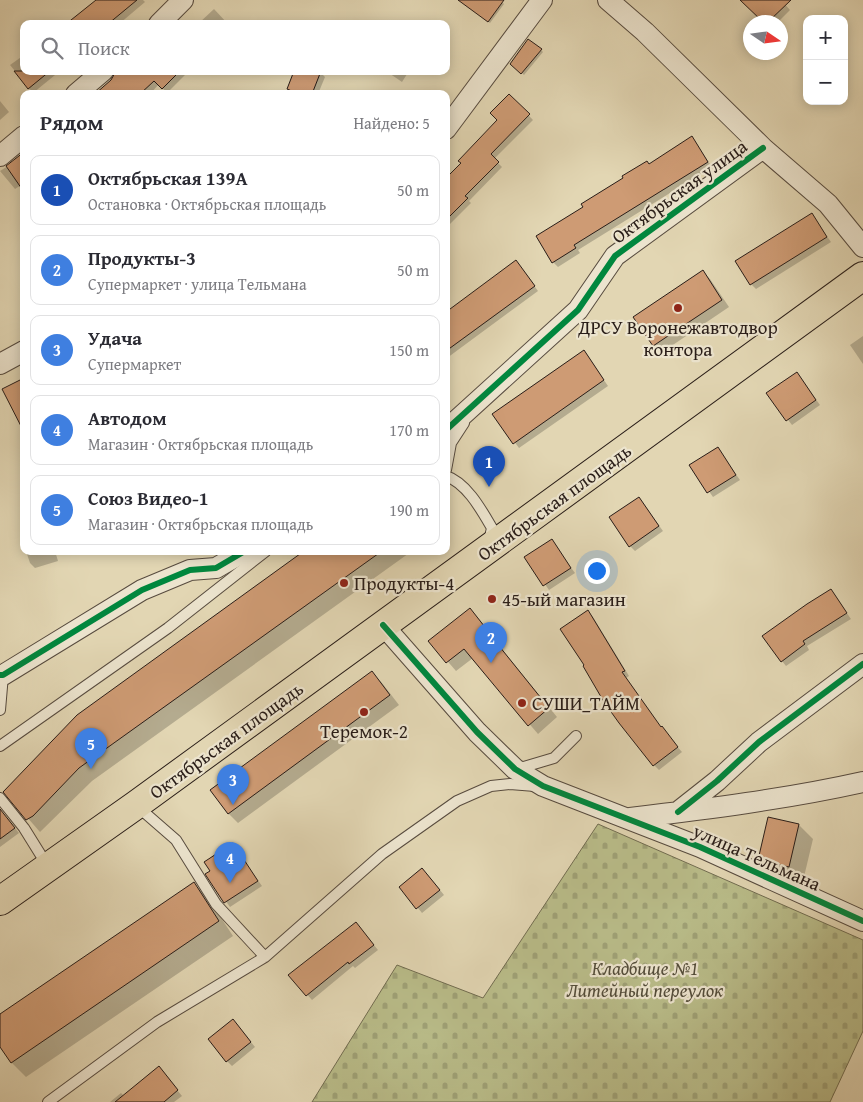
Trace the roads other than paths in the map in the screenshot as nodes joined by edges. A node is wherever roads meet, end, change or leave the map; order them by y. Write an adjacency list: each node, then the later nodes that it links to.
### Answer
1 (184, 0): 4 (street)
2 (542, 0): 7 (street)
3 (608, 0): 9 (street)
4 (163, 20)
5 (98, 75): 6 (street)
6 (81, 90)
7 (450, 124)
8 (20, 139): 10 (street)
9 (763, 148): 11 (street); 15 (street, Октябрьская улица)
10 (0, 156)
11 (863, 247)
12 (863, 276): 19 (main road, Октябрьская площадь)
13 (20, 353): 14 (street)
14 (0, 364)
15 (479, 400): 16 (street, Октябрьская улица); 17 (lane)
16 (450, 426)
17 (450, 443)
18 (450, 477): 19 (lane)
19 (487, 550): 22 (main road, Октябрьская площадь)
20 (238, 555): 24 (street)
21 (261, 555): 27 (lane)
22 (383, 625): 28 (street, улица Тельмана); 32 (main road, Октябрьская площадь)
23 (863, 664): 33 (street)
24 (2, 675): 25 (lane)
25 (0, 710)
26 (576, 736): 28 (lane)
27 (0, 746)
28 (515, 769): 30 (street, улица Тельмана)
29 (863, 782): 33 (street)
30 (544, 786): 34 (street, улица Тельмана); 38 (lane)
31 (0, 798): 35 (lane)
32 (136, 806): 35 (main road, Октябрьская площадь); 38 (lane)
33 (678, 812): 34 (street)
34 (628, 818): 37 (street, улица Тельмана)
35 (48, 866): 36 (main road, Октябрьская площадь)
36 (0, 901)
37 (863, 921)
38 (265, 957): 39 (lane)
39 (48, 1102)

